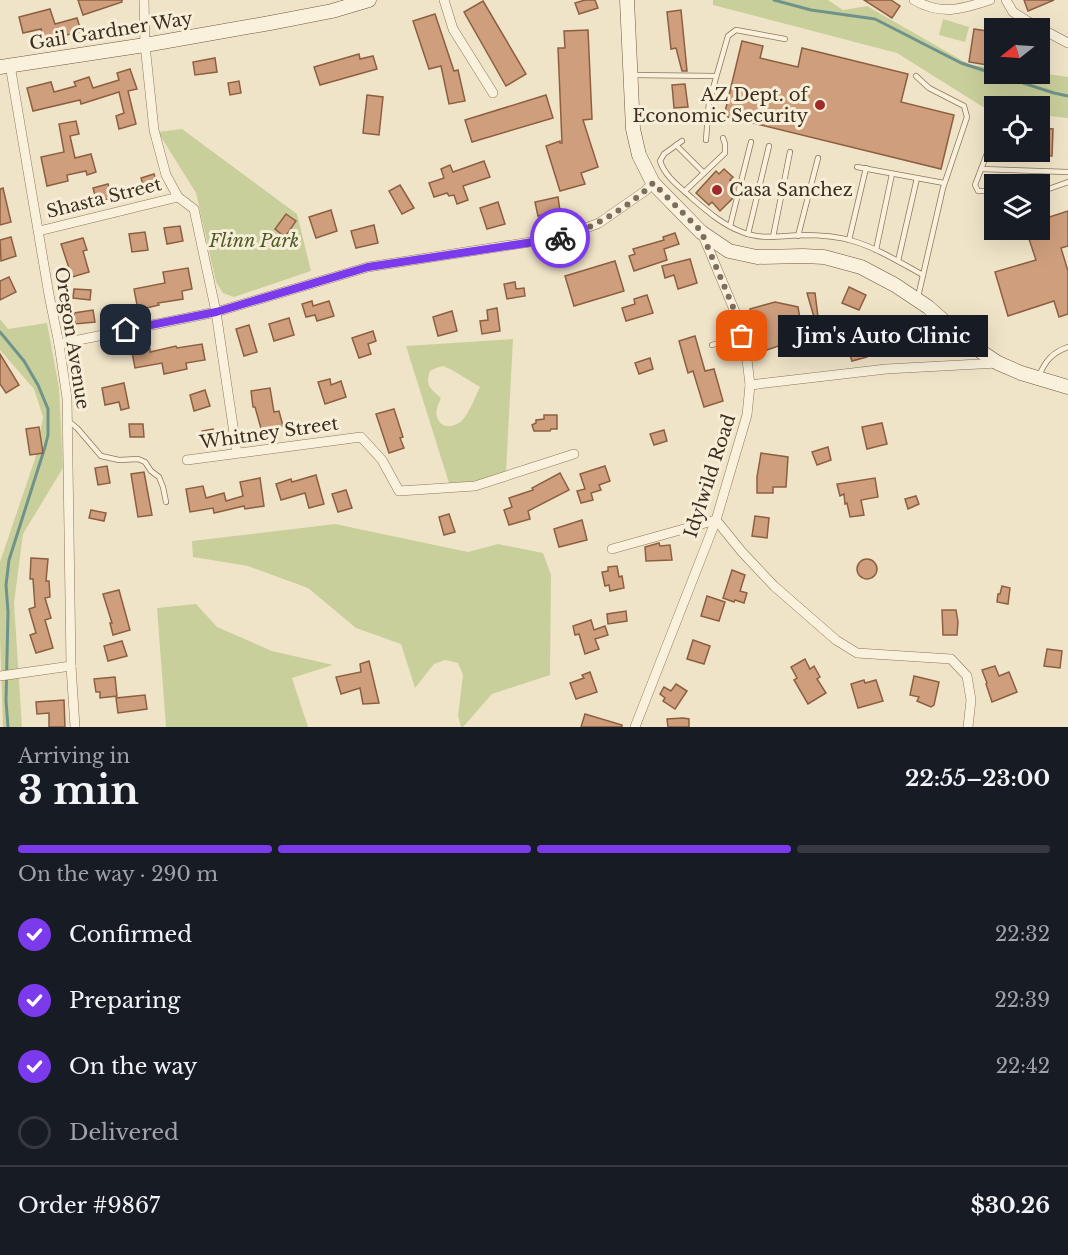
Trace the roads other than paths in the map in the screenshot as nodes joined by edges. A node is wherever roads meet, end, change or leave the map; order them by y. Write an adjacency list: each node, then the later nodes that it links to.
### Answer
1 (144, 0): 10 (street)
2 (369, 0): 10 (main road, Gail Gardner Way)
3 (444, 0): 15 (street)
4 (627, 0): 12 (main road)
5 (914, 0): 6 (street)
6 (990, 0)
7 (1006, 0): 9 (street)
8 (784, 39): 13 (lane)
9 (1068, 43)
10 (145, 45): 11 (main road, Gail Gardner Way); 38 (street)
11 (5, 66): 40 (street, Oregon Avenue)
12 (630, 75): 13 (lane); 32 (main road)
13 (716, 76): 17 (lane)
14 (916, 76): 33 (lane)
15 (493, 93)
16 (723, 138): 29 (lane)
17 (706, 140)
18 (682, 141): 20 (lane)
19 (751, 142): 39 (lane)
20 (676, 146): 29 (lane); 36 (lane)
21 (769, 146): 42 (lane)
22 (790, 152): 44 (lane)
23 (818, 158): 43 (lane)
24 (984, 162): 27 (lane)
25 (857, 167): 26 (lane)
26 (866, 168): 30 (lane); 45 (lane)
27 (981, 170): 28 (lane); 37 (lane)
28 (1068, 172)
29 (704, 173): 36 (lane)
30 (892, 174): 31 (lane); 46 (lane)
31 (917, 178): 33 (lane); 47 (lane)
32 (653, 183): 41 (main road); 50 (street)
33 (944, 183): 48 (lane)
34 (1068, 183): 35 (lane)
35 (1050, 189)
36 (685, 191): 39 (lane)
37 (984, 191)
38 (178, 197): 40 (street, Shasta Street); 50 (street)
39 (730, 226): 42 (lane)
40 (39, 231): 52 (street, Oregon Avenue)
41 (701, 231): 49 (main road); 51 (street, Idylwild Road)
42 (748, 234): 44 (lane)
43 (798, 236): 44 (lane); 45 (lane)
44 (773, 237)
45 (849, 240): 46 (lane)
46 (876, 250): 47 (lane)
47 (898, 261): 48 (lane)
48 (923, 275): 49 (lane)
49 (918, 300): 55 (main road)
50 (216, 312): 52 (street); 60 (street)
51 (742, 336): 53 (lane); 57 (street, Idylwild Road)
52 (59, 344): 59 (street, Oregon Avenue)
53 (712, 345)
54 (1068, 347): 56 (lane)
55 (998, 363): 56 (main road); 57 (street)
56 (1038, 378): 58 (main road)
57 (750, 385): 64 (street, Idylwild Road)
58 (1068, 387)
59 (67, 420): 63 (lane); 66 (street, Oregon Avenue)
60 (237, 453): 61 (street, Whitney Street); 62 (street, Whitney Street)
61 (574, 454)
62 (187, 460)
63 (166, 502)
64 (716, 520): 65 (street); 69 (street, Idylwild Road); 70 (street)
65 (612, 549)
66 (71, 666): 67 (street); 68 (street, Oregon Avenue)
67 (0, 676)
68 (75, 727)
69 (635, 727)
70 (968, 727)

